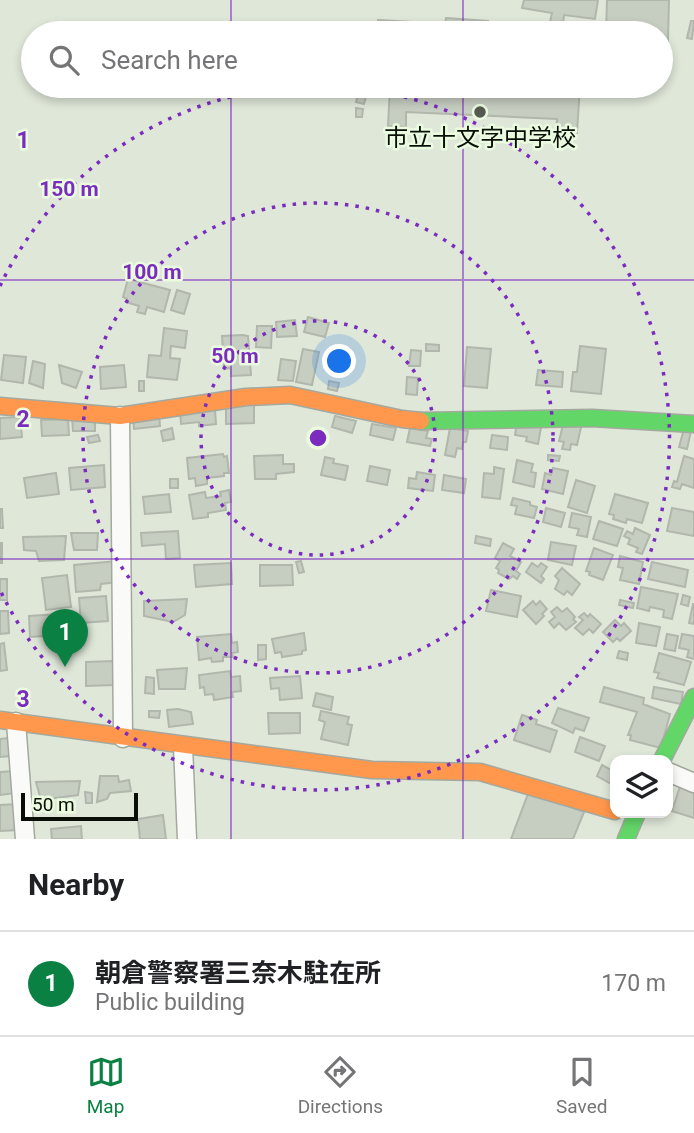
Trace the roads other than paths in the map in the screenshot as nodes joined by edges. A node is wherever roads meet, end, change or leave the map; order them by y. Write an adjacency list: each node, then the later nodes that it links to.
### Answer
1 (0, 406): 2 (street)
2 (120, 416): 3 (street); 6 (street)
3 (694, 424)
4 (694, 697): 8 (street)
5 (8, 721): 6 (street); 13 (street)
6 (123, 738): 7 (street)
7 (183, 746): 11 (street); 14 (street)
8 (665, 755)
9 (673, 774): 10 (street)
10 (694, 783)
11 (610, 810)
12 (630, 818): 15 (street)
13 (25, 839)
14 (187, 839)
15 (626, 839)

